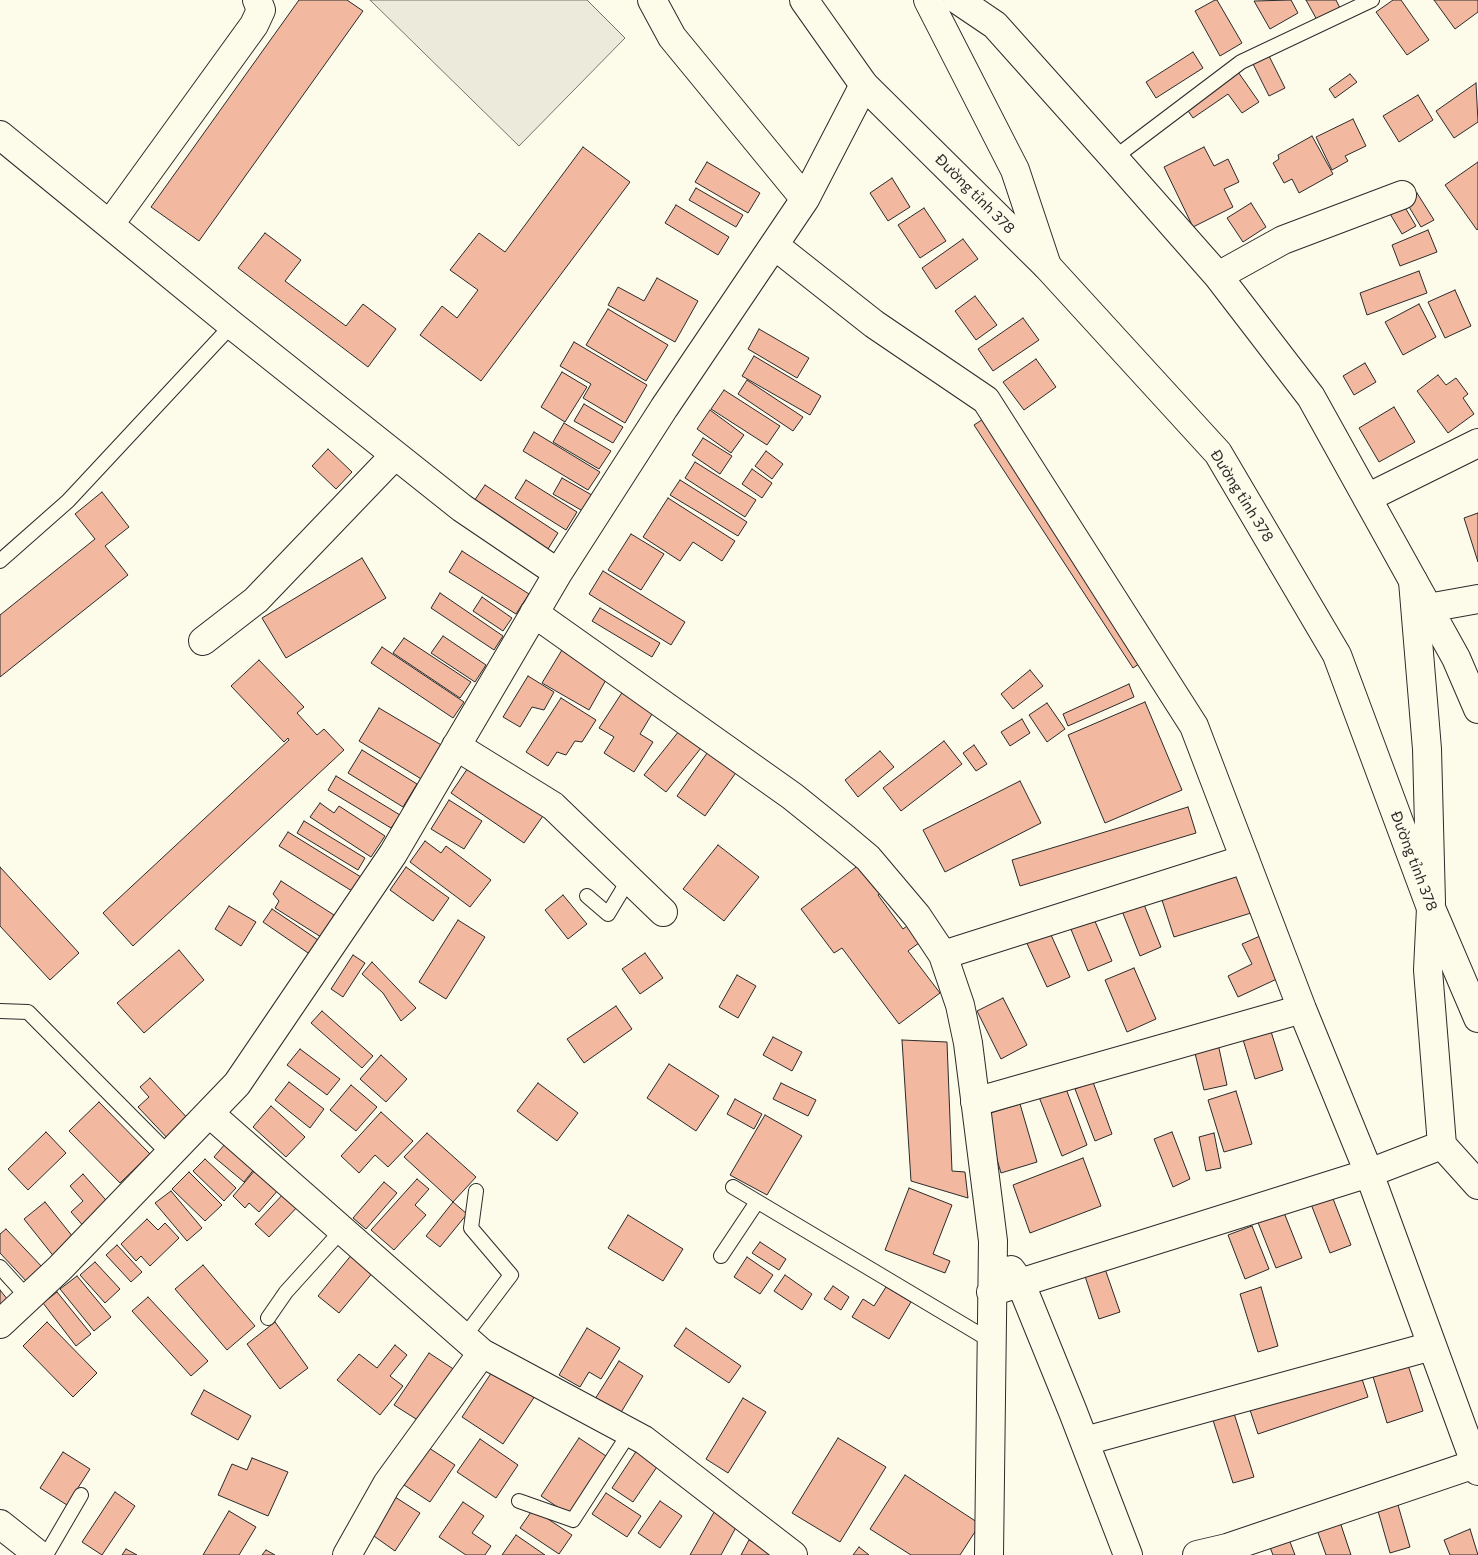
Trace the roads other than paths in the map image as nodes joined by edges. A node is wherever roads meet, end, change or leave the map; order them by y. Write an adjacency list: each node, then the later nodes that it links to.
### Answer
1 (258, 0): 12 (street)
2 (652, 0): 11 (street)
3 (804, 0): 7 (street, Đường tỉnh 378)
4 (928, 0): 14 (street)
5 (958, 0): 9 (street)
6 (1372, 0): 9 (lane)
7 (864, 85): 11 (street); 14 (street, Đường tỉnh 378)
8 (0, 134): 12 (street)
9 (1114, 158): 15 (street)
10 (1402, 195): 15 (street)
11 (805, 199): 13 (street)
12 (110, 224): 16 (street)
13 (774, 245): 21 (street); 29 (street)
14 (1048, 266): 32 (street, Đường tỉnh 378)
15 (1218, 276): 19 (street)
16 (232, 326): 18 (street); 20 (lane)
17 (1478, 443): 19 (street)
18 (395, 455): 21 (street); 26 (street)
19 (1367, 498): 22 (street)
20 (0, 561)
21 (558, 573): 25 (street)
22 (1413, 581): 24 (street); 32 (street)
23 (1478, 599): 24 (street)
24 (1428, 608): 27 (street)
25 (534, 613): 28 (street); 34 (street)
26 (203, 641)
27 (1478, 709)
28 (456, 746): 30 (street); 39 (street)
29 (1245, 860): 34 (street); 35 (street)
30 (629, 879): 31 (lane); 33 (street)
31 (587, 896)
32 (1431, 908): 37 (street, Đường tỉnh 378); 40 (street)
33 (663, 912)
34 (943, 955): 38 (street)
35 (1302, 1009): 38 (street); 42 (street)
36 (0, 1011): 41 (lane)
37 (1478, 1018)
38 (975, 1102): 48 (street)
39 (209, 1113): 41 (street); 47 (street)
40 (1442, 1145): 42 (street); 43 (street)
41 (169, 1154): 53 (street)
42 (1369, 1173): 51 (street); 58 (street)
43 (1478, 1185)
44 (733, 1187): 46 (lane)
45 (476, 1191): 57 (lane)
46 (757, 1202): 49 (lane); 56 (lane)
47 (342, 1230): 54 (lane); 57 (street)
48 (993, 1241): 51 (street); 52 (street)
49 (721, 1256)
50 (0, 1267): 53 (lane)
51 (1021, 1284): 52 (street); 60 (street)
52 (991, 1292): 56 (street)
53 (28, 1298): 55 (street)
54 (268, 1318)
55 (0, 1324)
56 (991, 1341): 68 (street)
57 (473, 1345): 59 (street); 66 (street)
58 (1432, 1346): 60 (street); 61 (street)
59 (630, 1432): 63 (lane); 67 (street)
60 (1085, 1441): 69 (street)
61 (1476, 1468): 70 (street)
62 (81, 1495): 65 (lane)
63 (519, 1501)
64 (0, 1524): 65 (street)
65 (37, 1554)
66 (347, 1555)
67 (792, 1555)
68 (989, 1555)
69 (1128, 1555)
70 (1197, 1555)

